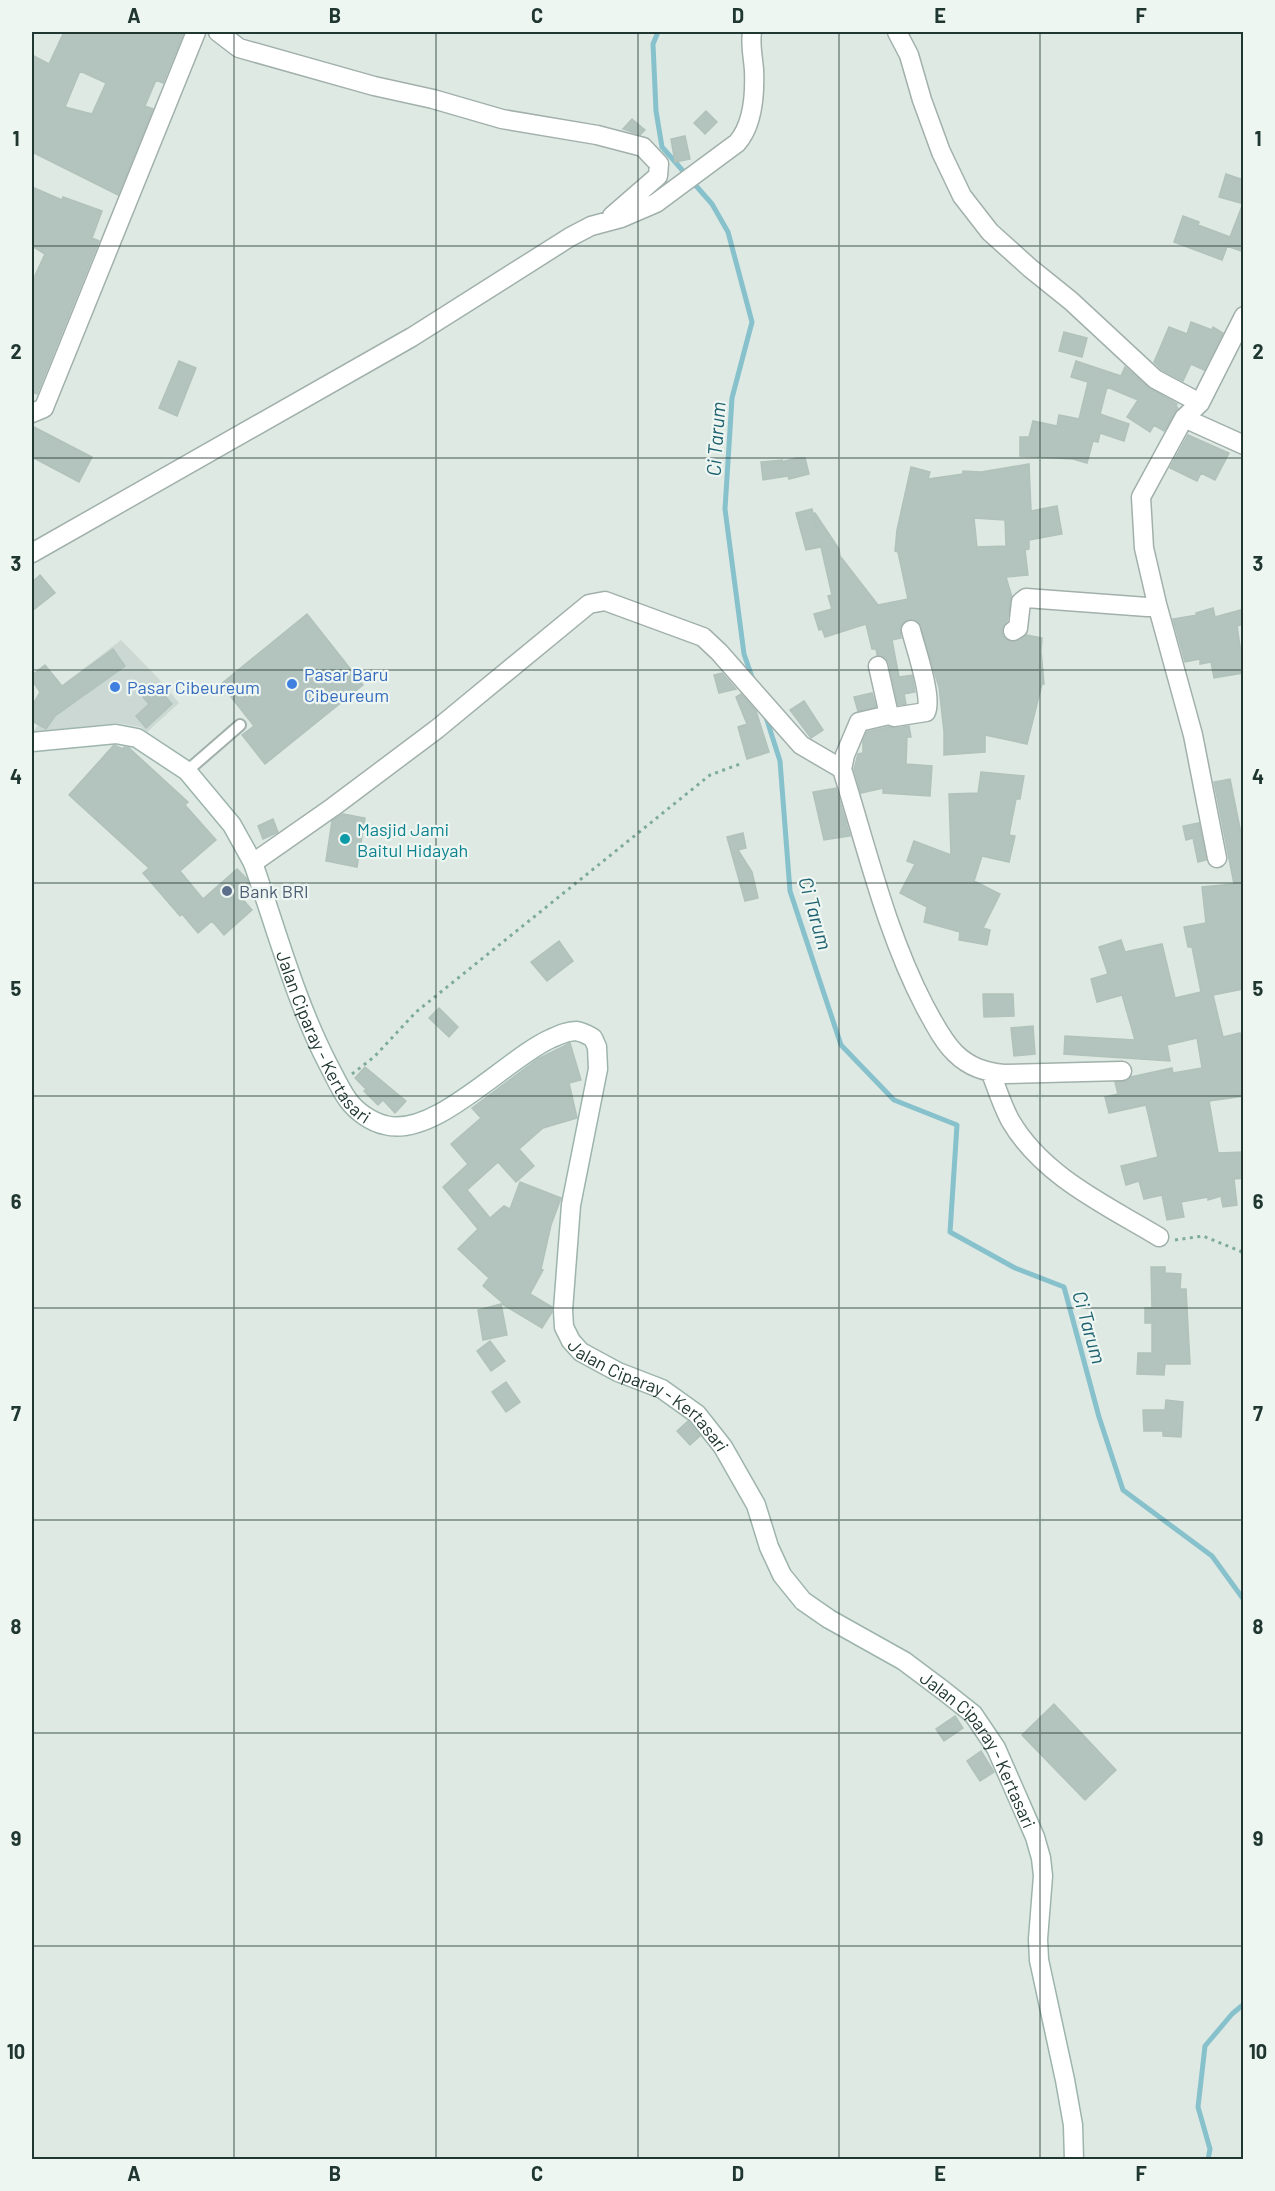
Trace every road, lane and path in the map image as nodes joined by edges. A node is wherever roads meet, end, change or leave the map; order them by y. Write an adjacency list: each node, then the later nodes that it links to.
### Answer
1 (196, 32): 8 (street)
2 (218, 32): 5 (street)
3 (752, 32): 5 (street)
4 (897, 32): 7 (street)
5 (606, 222): 11 (street)
6 (1244, 316): 7 (street)
7 (1200, 403): 9 (street)
8 (32, 413)
9 (1184, 418): 10 (street); 12 (street)
10 (1244, 445)
11 (32, 553)
12 (1157, 604): 14 (street); 22 (street)
13 (910, 630): 16 (street)
14 (1013, 631)
15 (878, 666): 16 (street)
16 (889, 715): 20 (street)
17 (240, 725): 21 (lane)
18 (32, 742): 21 (street, Jalan Ciparay - Kertasari)
19 (740, 764): 26 (path)
20 (842, 769): 23 (street); 25 (street)
21 (187, 771): 23 (street, Jalan Ciparay - Kertasari)
22 (1217, 858)
23 (253, 863): 26 (street, Jalan Ciparay - Kertasari)
24 (1122, 1071): 25 (street)
25 (991, 1073): 27 (street)
26 (340, 1086): 29 (street, Jalan Ciparay - Kertasari)
27 (1159, 1237): 28 (path)
28 (1244, 1254)
29 (1074, 2160)

